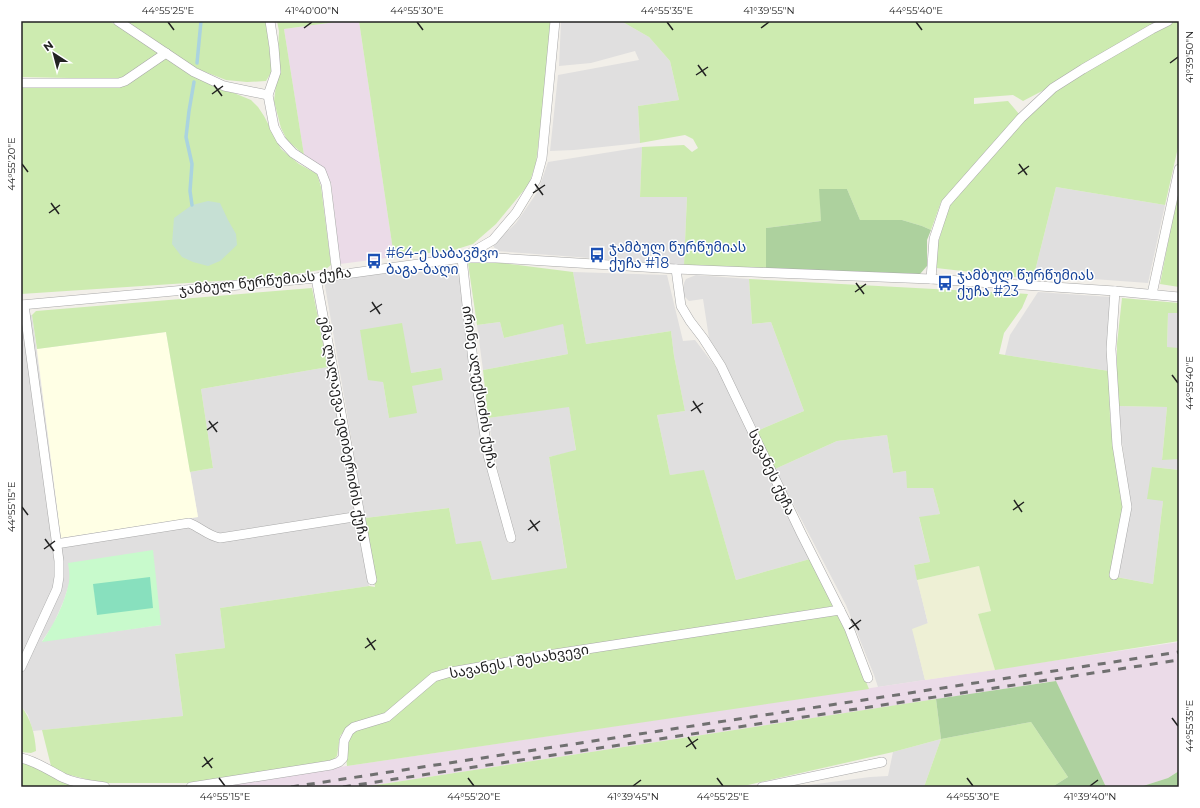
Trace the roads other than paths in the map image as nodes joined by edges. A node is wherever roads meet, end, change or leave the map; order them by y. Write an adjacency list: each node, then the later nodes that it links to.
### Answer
1 (118, 21): 5 (street)
2 (270, 21): 7 (street)
3 (555, 21): 9 (street)
4 (1168, 21): 13 (street)
5 (166, 53): 6 (street); 7 (street)
6 (21, 83)
7 (268, 95): 11 (street)
8 (1179, 169): 15 (street)
9 (462, 258): 10 (street, ჯამბულ წურწუმიას ქუჩა); 11 (street, ჯამბულ წურწუმიას ქუჩა); 19 (street, ირინე ალექსიძის ქუჩა)
10 (676, 269): 13 (street, ჯამბულ წურწუმიას ქუჩა); 23 (street, სავანეს ქუჩა)
11 (337, 274): 12 (street, ჯამბულ წურწუმიას ქუჩა)
12 (316, 278): 17 (street, ჯამბულ წურწუმიას ქუჩა); 18 (street, ემა ლალაევა-ედიბერიძის ქუჩა)
13 (931, 279): 14 (street, ჯამბულ წურწუმიას ქუჩა)
14 (1115, 291): 15 (street, ჯამბულ წურწუმიას ქუჩა); 21 (street)
15 (1152, 294): 16 (street, ჯამბულ წურწუმიას ქუჩა)
16 (1179, 297)
17 (22, 305): 20 (street)
18 (360, 516): 20 (street); 22 (street, ემა ლალაევა-ედიბერიძის ქუჩა)
19 (511, 538)
20 (56, 544): 24 (street)
21 (1114, 575)
22 (372, 580)
23 (840, 610): 25 (street, სავანეს ქუჩა); 29 (street, სავანეს I შესახვევი)
24 (21, 667)
25 (868, 678)
26 (21, 758): 28 (street)
27 (882, 762): 30 (street)
28 (105, 787)
29 (191, 787)
30 (762, 787)

